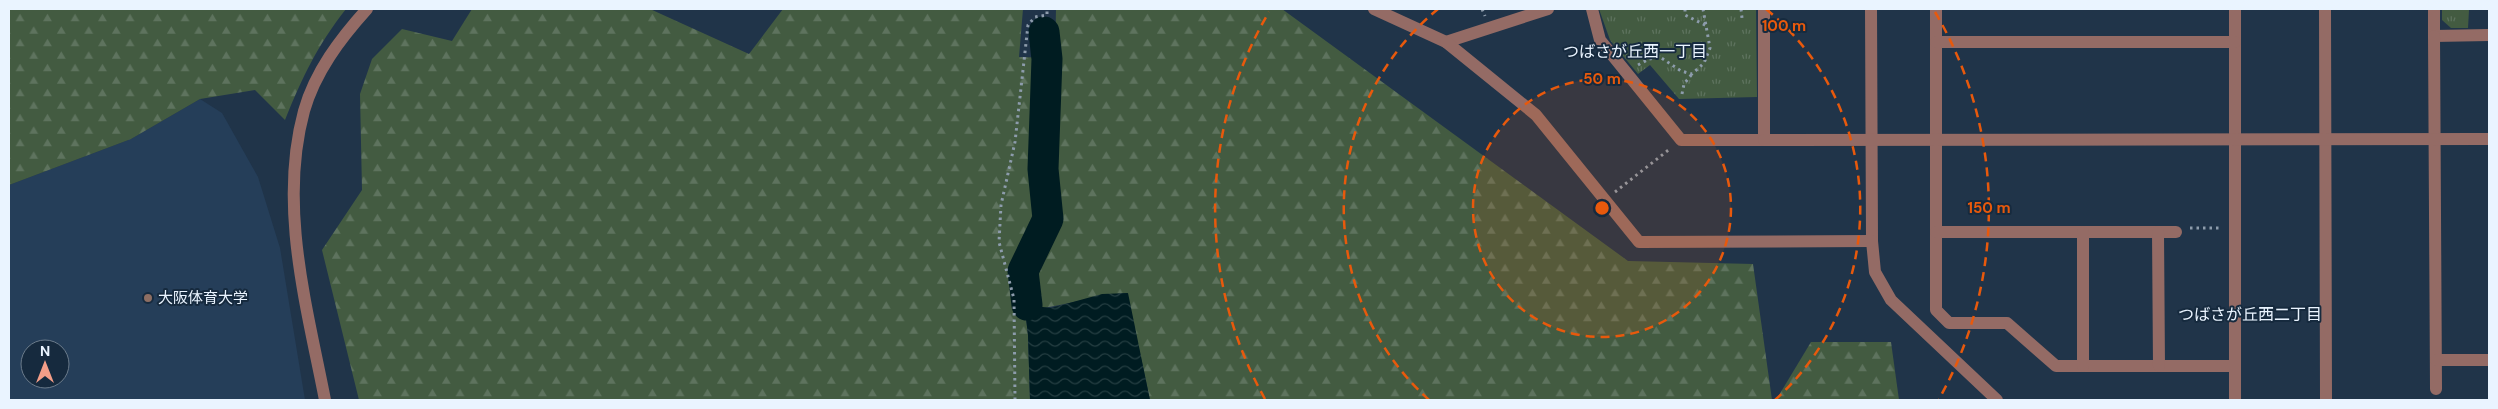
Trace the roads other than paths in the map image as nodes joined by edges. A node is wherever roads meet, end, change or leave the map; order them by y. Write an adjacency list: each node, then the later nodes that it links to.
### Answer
1 (367, 9): 34 (street)
2 (1374, 9): 13 (street)
3 (1548, 9): 13 (street)
4 (1592, 9): 18 (street)
5 (1764, 9): 18 (street)
6 (1871, 9): 19 (street)
7 (1936, 9): 14 (street)
8 (2235, 9): 15 (street)
9 (2326, 9): 21 (street)
10 (2434, 9): 12 (street)
11 (2489, 35): 12 (street)
12 (2434, 36): 22 (street)
13 (1446, 42): 27 (street)
14 (1936, 42): 15 (street); 20 (street)
15 (2235, 42): 16 (street)
16 (2235, 139): 20 (street); 21 (street); 32 (street)
17 (2489, 139): 22 (street)
18 (1764, 140): 19 (street)
19 (1872, 140): 20 (street); 27 (street)
20 (1936, 140): 23 (street)
21 (2326, 140): 22 (street); 37 (street)
22 (2436, 140): 28 (street)
23 (1936, 232): 24 (street); 30 (street)
24 (2083, 232): 25 (street); 30 (street)
25 (2158, 232): 26 (street); 31 (street)
26 (2176, 232)
27 (1872, 241): 35 (street)
28 (2436, 360): 29 (street); 33 (street)
29 (2489, 360)
30 (2083, 366): 31 (street)
31 (2159, 366): 32 (street)
32 (2235, 366): 36 (street)
33 (2436, 389)
34 (325, 400)
35 (1997, 400)
36 (2235, 400)
37 (2326, 400)

